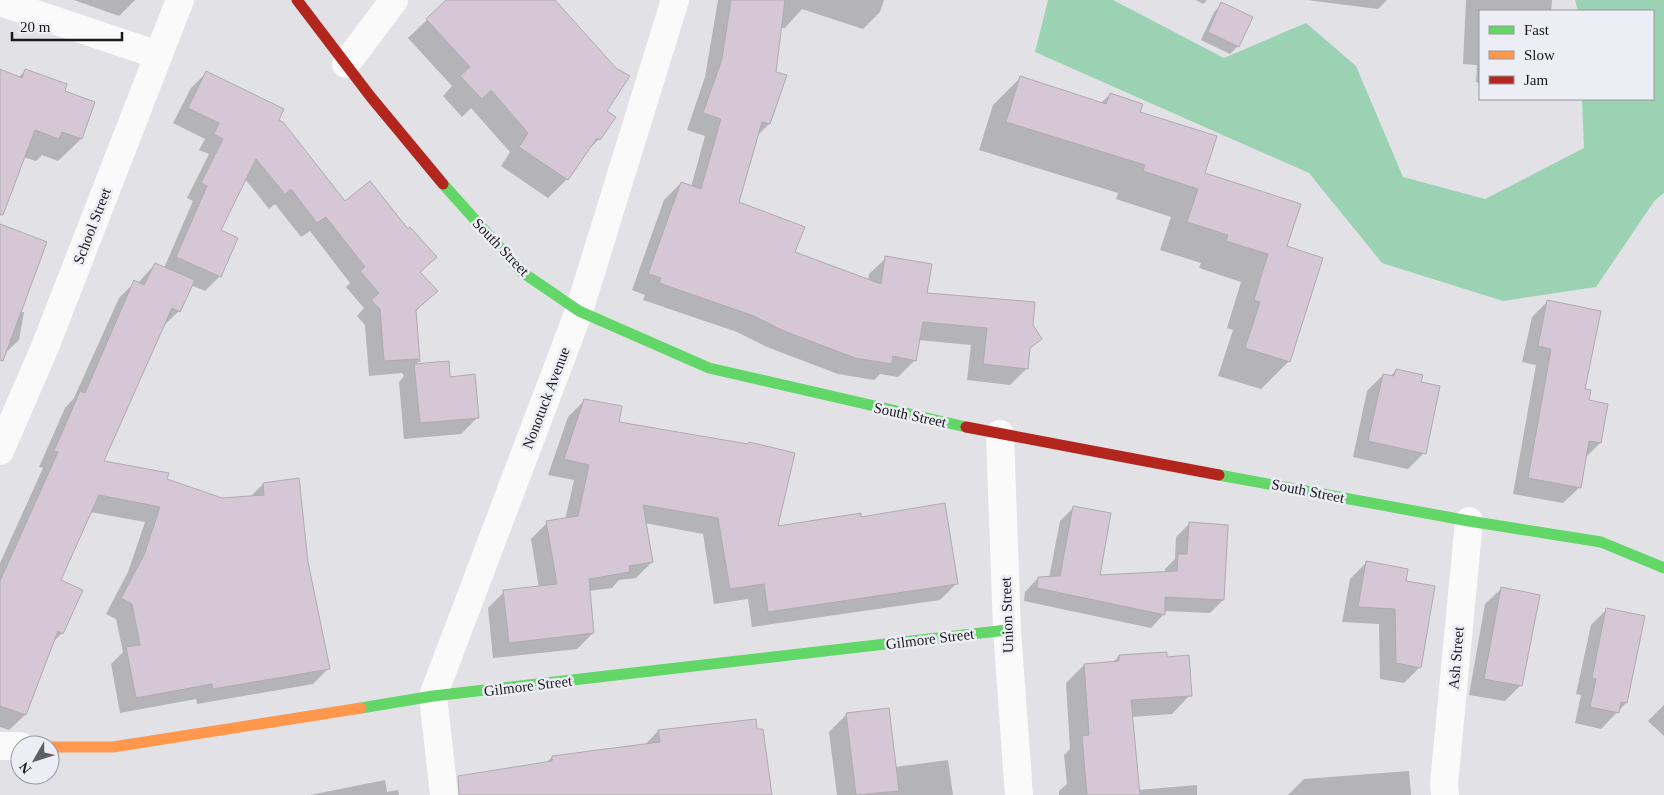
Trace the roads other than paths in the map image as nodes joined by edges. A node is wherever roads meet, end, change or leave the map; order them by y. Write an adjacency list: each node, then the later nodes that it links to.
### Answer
1 (180, 0): 6 (street, School Street)
2 (297, 0): 7 (street, South Street)
3 (394, 0): 7 (street)
4 (675, 0): 8 (street, Nonotuck Avenue)
5 (0, 2): 6 (street)
6 (158, 55): 10 (street, School Street)
7 (346, 64): 8 (street, South Street)
8 (579, 311): 9 (street, South Street); 14 (street, Nonotuck Avenue)
9 (1000, 434): 11 (street, South Street); 13 (street, Union Street)
10 (0, 451)
11 (1469, 521): 12 (street, South Street); 18 (street, Ash Street)
12 (1664, 568)
13 (1007, 630): 14 (street, Gilmore Street); 17 (street, Union Street)
14 (433, 696): 15 (street, Gilmore Street); 16 (street, Nonotuck Avenue)
15 (60, 746)
16 (444, 795)
17 (1019, 795)
18 (1445, 795)

